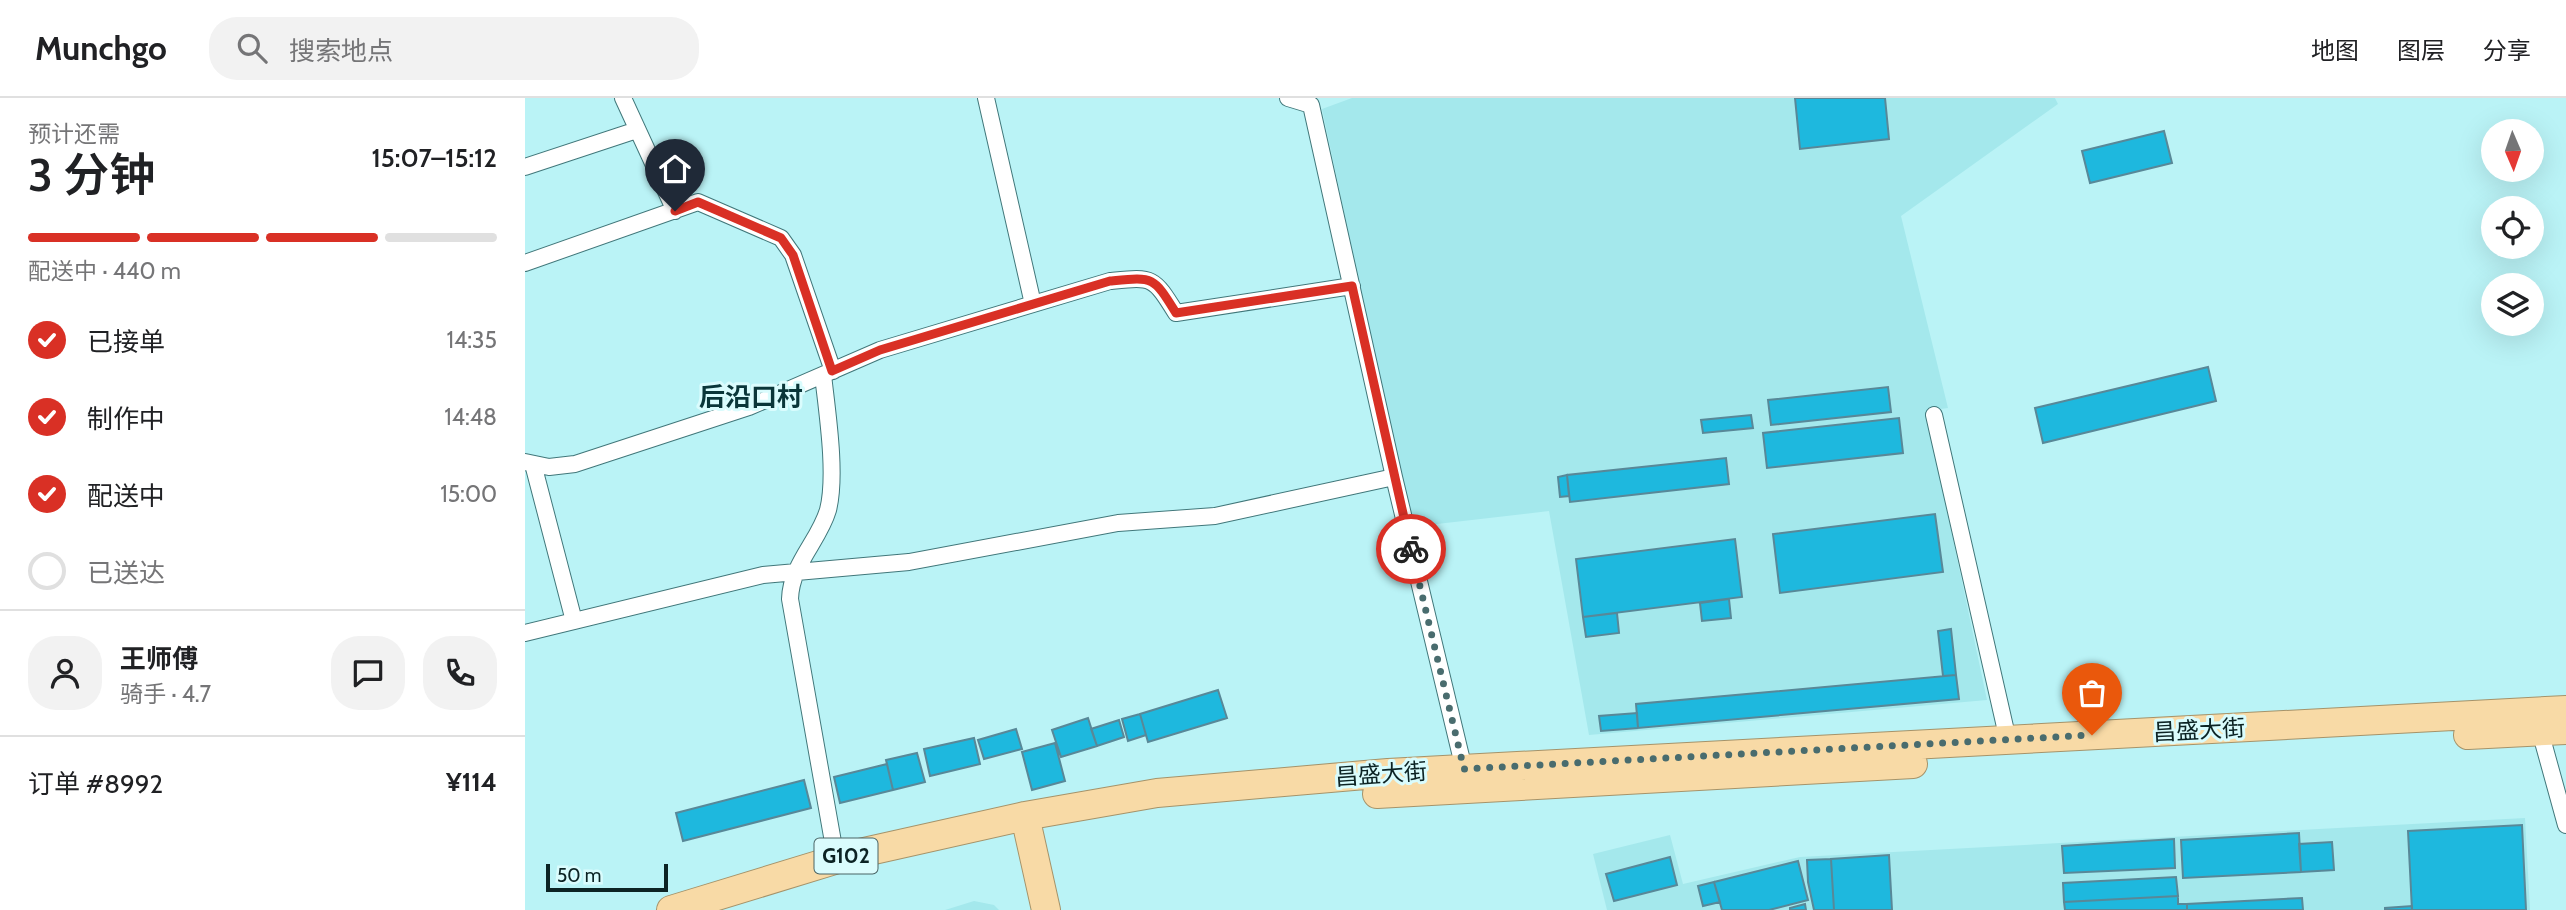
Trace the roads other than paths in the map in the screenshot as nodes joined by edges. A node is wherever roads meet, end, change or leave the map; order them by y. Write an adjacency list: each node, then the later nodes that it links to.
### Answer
1 (623, 98): 4 (street)
2 (986, 98): 9 (street)
3 (1288, 98): 8 (street)
4 (637, 130): 5 (street); 6 (street)
5 (525, 167)
6 (675, 211): 7 (street); 10 (street)
7 (525, 262)
8 (1352, 286): 9 (street); 13 (street)
9 (1033, 304): 10 (street)
10 (828, 373): 12 (street); 14 (street)
11 (1934, 415): 19 (street)
12 (529, 463): 15 (street)
13 (1394, 477): 14 (street); 20 (street)
14 (796, 572): 15 (street); 23 (street)
15 (574, 621): 16 (street)
16 (525, 633)
17 (2566, 710): 19 (highway, 昌盛大街 / G102)
18 (2553, 730): 21 (highway, 昌盛大街 / G102); 22 (street)
19 (2008, 740): 20 (highway, 昌盛大街 / G102)
20 (1464, 769): 21 (highway, 昌盛大街 / G102)
21 (1027, 825): 23 (highway, 昌盛大街 / G102); 25 (highway, 昌盛大街 / G102); 26 (highway)
22 (2566, 825)
23 (837, 859): 24 (highway, 昌盛大街 / G102)
24 (671, 910)
25 (736, 910)
26 (1046, 910)

